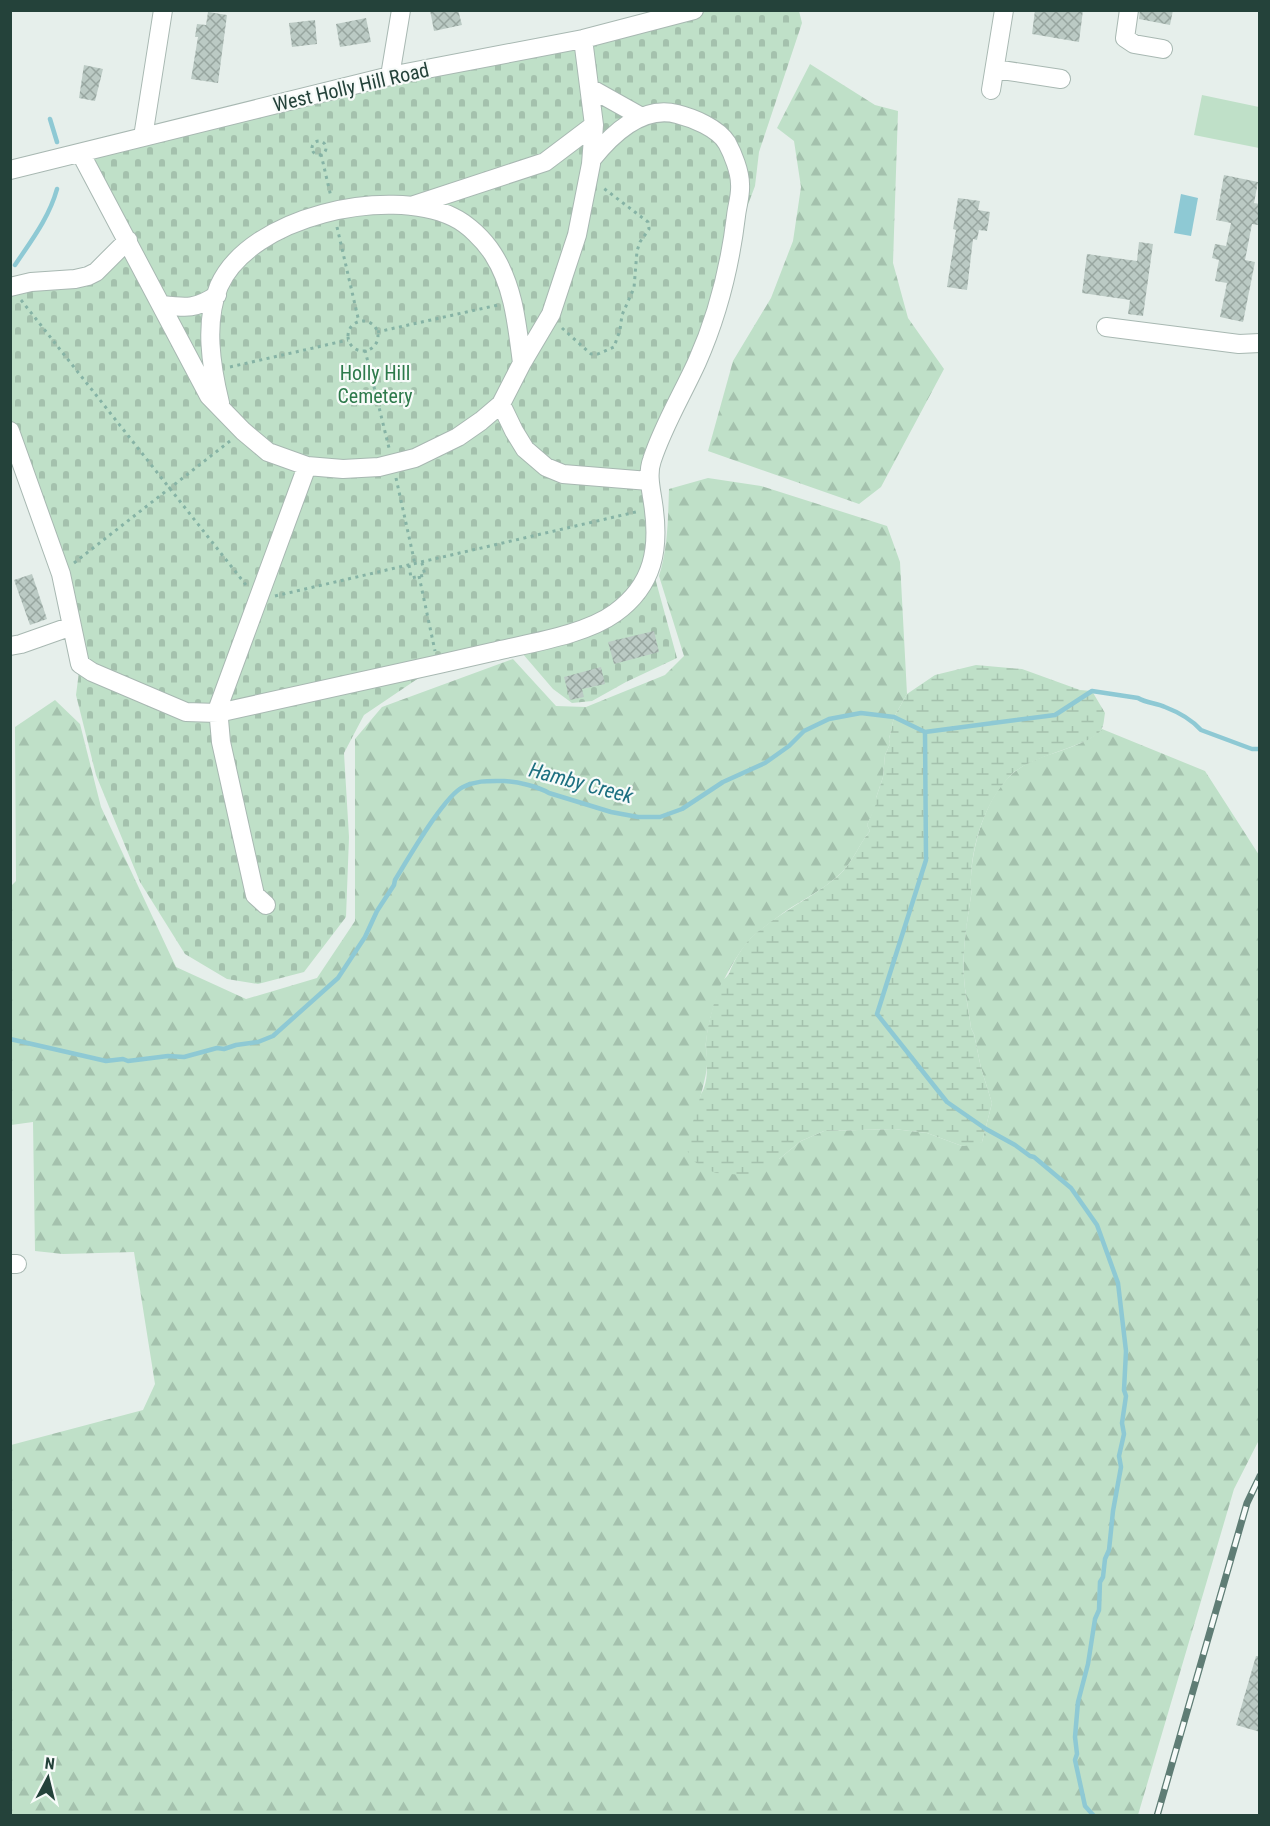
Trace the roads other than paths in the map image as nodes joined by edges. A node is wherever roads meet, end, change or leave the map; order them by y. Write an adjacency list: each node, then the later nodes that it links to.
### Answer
1 (163, 10): 16 (street)
2 (401, 10): 10 (street)
3 (694, 10): 6 (street, West Holly Hill Road)
4 (1004, 10): 9 (street)
5 (1129, 10): 8 (street)
6 (656, 15): 7 (street, West Holly Hill Road)
7 (583, 39): 10 (street, West Holly Hill Road); 12 (street)
8 (1163, 49)
9 (995, 69): 11 (street); 13 (street)
10 (390, 76): 16 (street, West Holly Hill Road)
11 (1061, 79)
12 (590, 88): 14 (street); 15 (street)
13 (992, 90)
14 (640, 116): 18 (street); 32 (street)
15 (594, 125): 18 (street); 20 (street)
16 (143, 136): 17 (street, West Holly Hill Road)
17 (81, 154): 19 (street, West Holly Hill Road); 21 (street)
18 (590, 168): 27 (street)
19 (10, 170)
20 (411, 206): 23 (street); 27 (street)
21 (128, 240): 22 (street); 24 (street)
22 (11, 287)
23 (217, 295): 24 (street); 29 (street)
24 (162, 305): 29 (street)
25 (1106, 327): 26 (street)
26 (1260, 343)
27 (522, 363): 28 (street)
28 (501, 404): 31 (street); 32 (street)
29 (220, 407): 31 (street)
30 (10, 431): 33 (street)
31 (307, 466): 35 (street)
32 (649, 481): 35 (street)
33 (72, 626): 34 (street); 35 (street)
34 (10, 646)
35 (218, 712): 36 (street)
36 (266, 905)

